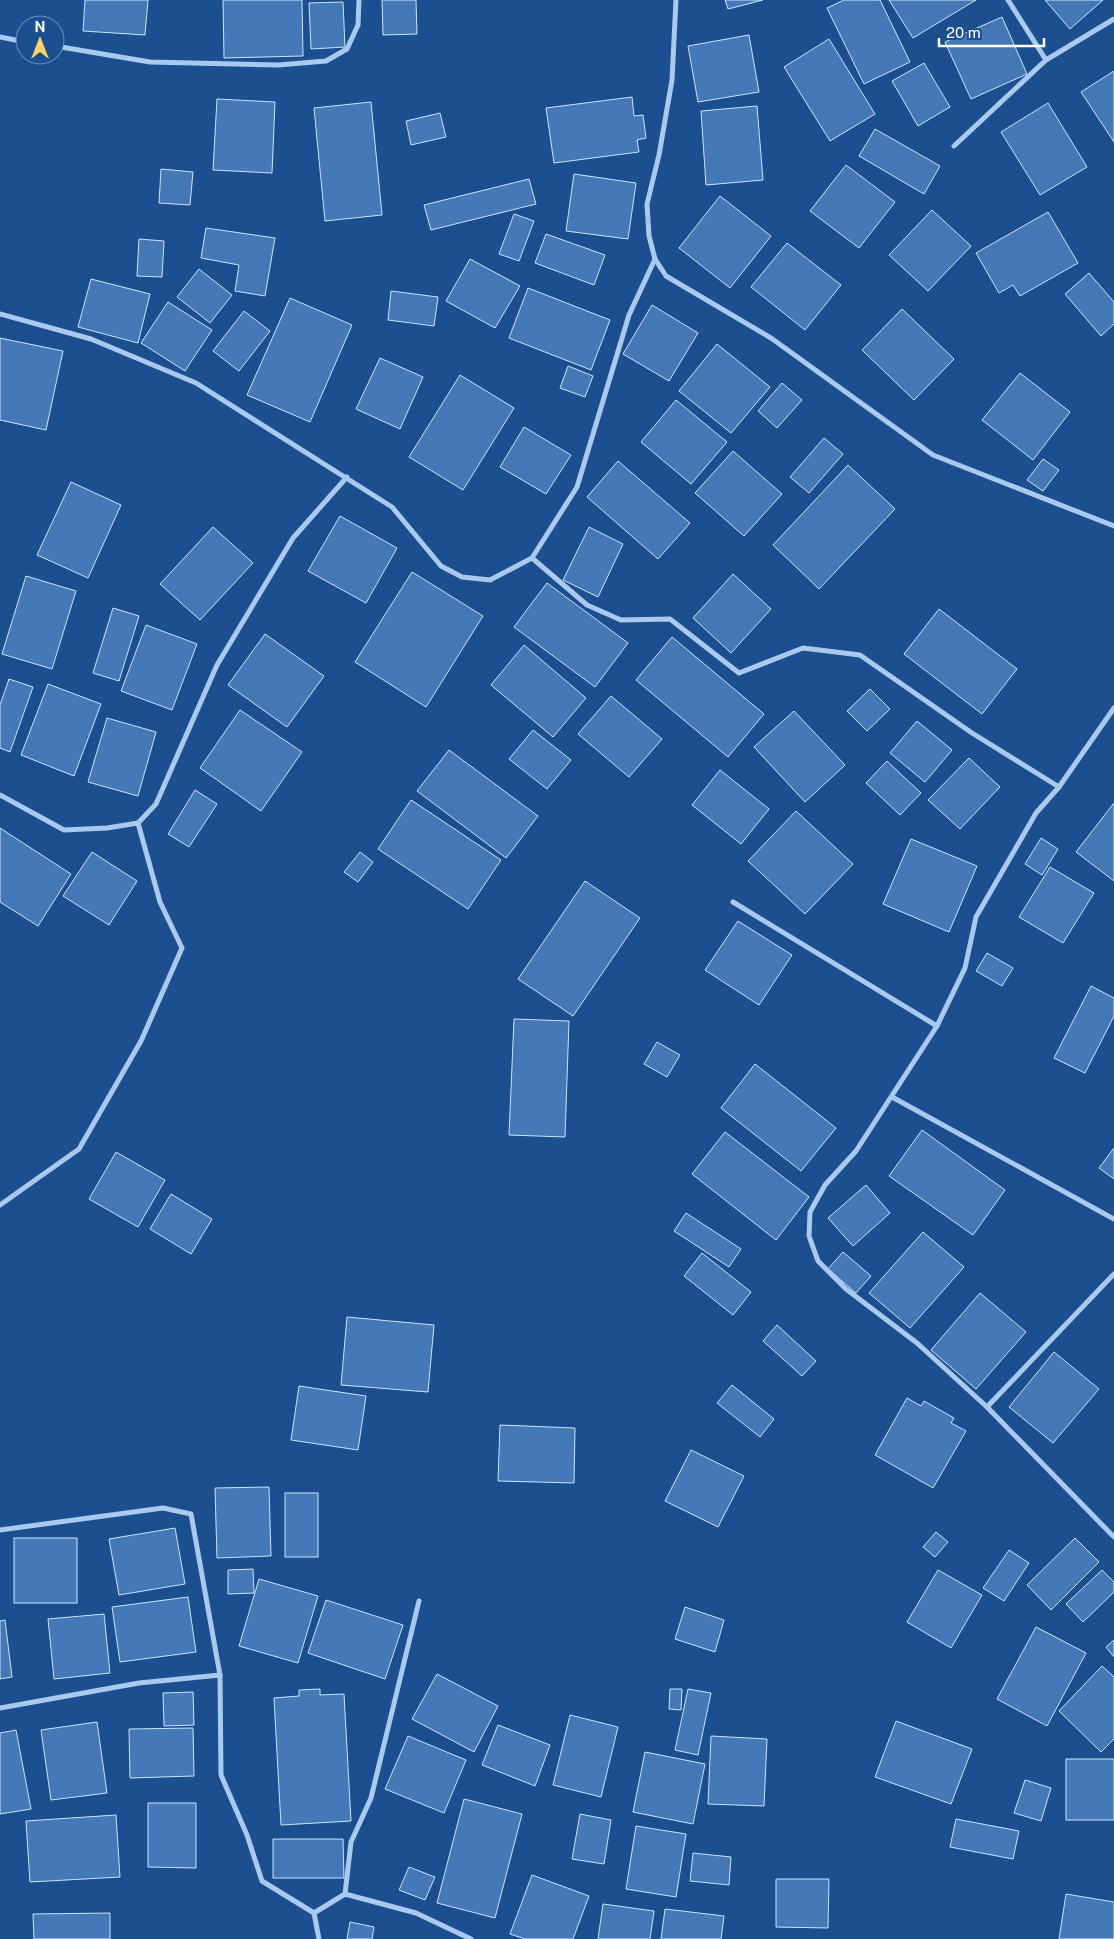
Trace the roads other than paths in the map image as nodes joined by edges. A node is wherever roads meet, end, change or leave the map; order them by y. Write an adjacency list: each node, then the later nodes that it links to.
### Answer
1 (359, 0): 7 (street)
2 (676, 0): 10 (street)
3 (1008, 0): 8 (street)
4 (1114, 19): 8 (street)
5 (0, 37): 6 (street)
6 (15, 40)
7 (65, 48)
8 (1046, 60): 9 (street)
9 (954, 146)
10 (655, 259): 13 (street); 14 (street)
11 (0, 314): 12 (street)
12 (347, 478): 14 (street); 18 (street)
13 (1114, 526)
14 (532, 558): 16 (street)
15 (1114, 708): 16 (street)
16 (1059, 787): 20 (street)
17 (0, 795): 18 (street)
18 (138, 823): 22 (street)
19 (733, 902): 20 (street)
20 (938, 1026): 21 (street)
21 (892, 1097): 23 (street); 25 (street)
22 (0, 1205)
23 (1114, 1219)
24 (1114, 1274): 25 (street)
25 (987, 1407): 27 (street)
26 (0, 1530): 29 (street)
27 (1114, 1536)
28 (419, 1601): 31 (street)
29 (220, 1675): 30 (street); 32 (street)
30 (0, 1708)
31 (346, 1894): 32 (street); 34 (street)
32 (314, 1913): 33 (street)
33 (319, 1939)
34 (471, 1939)

